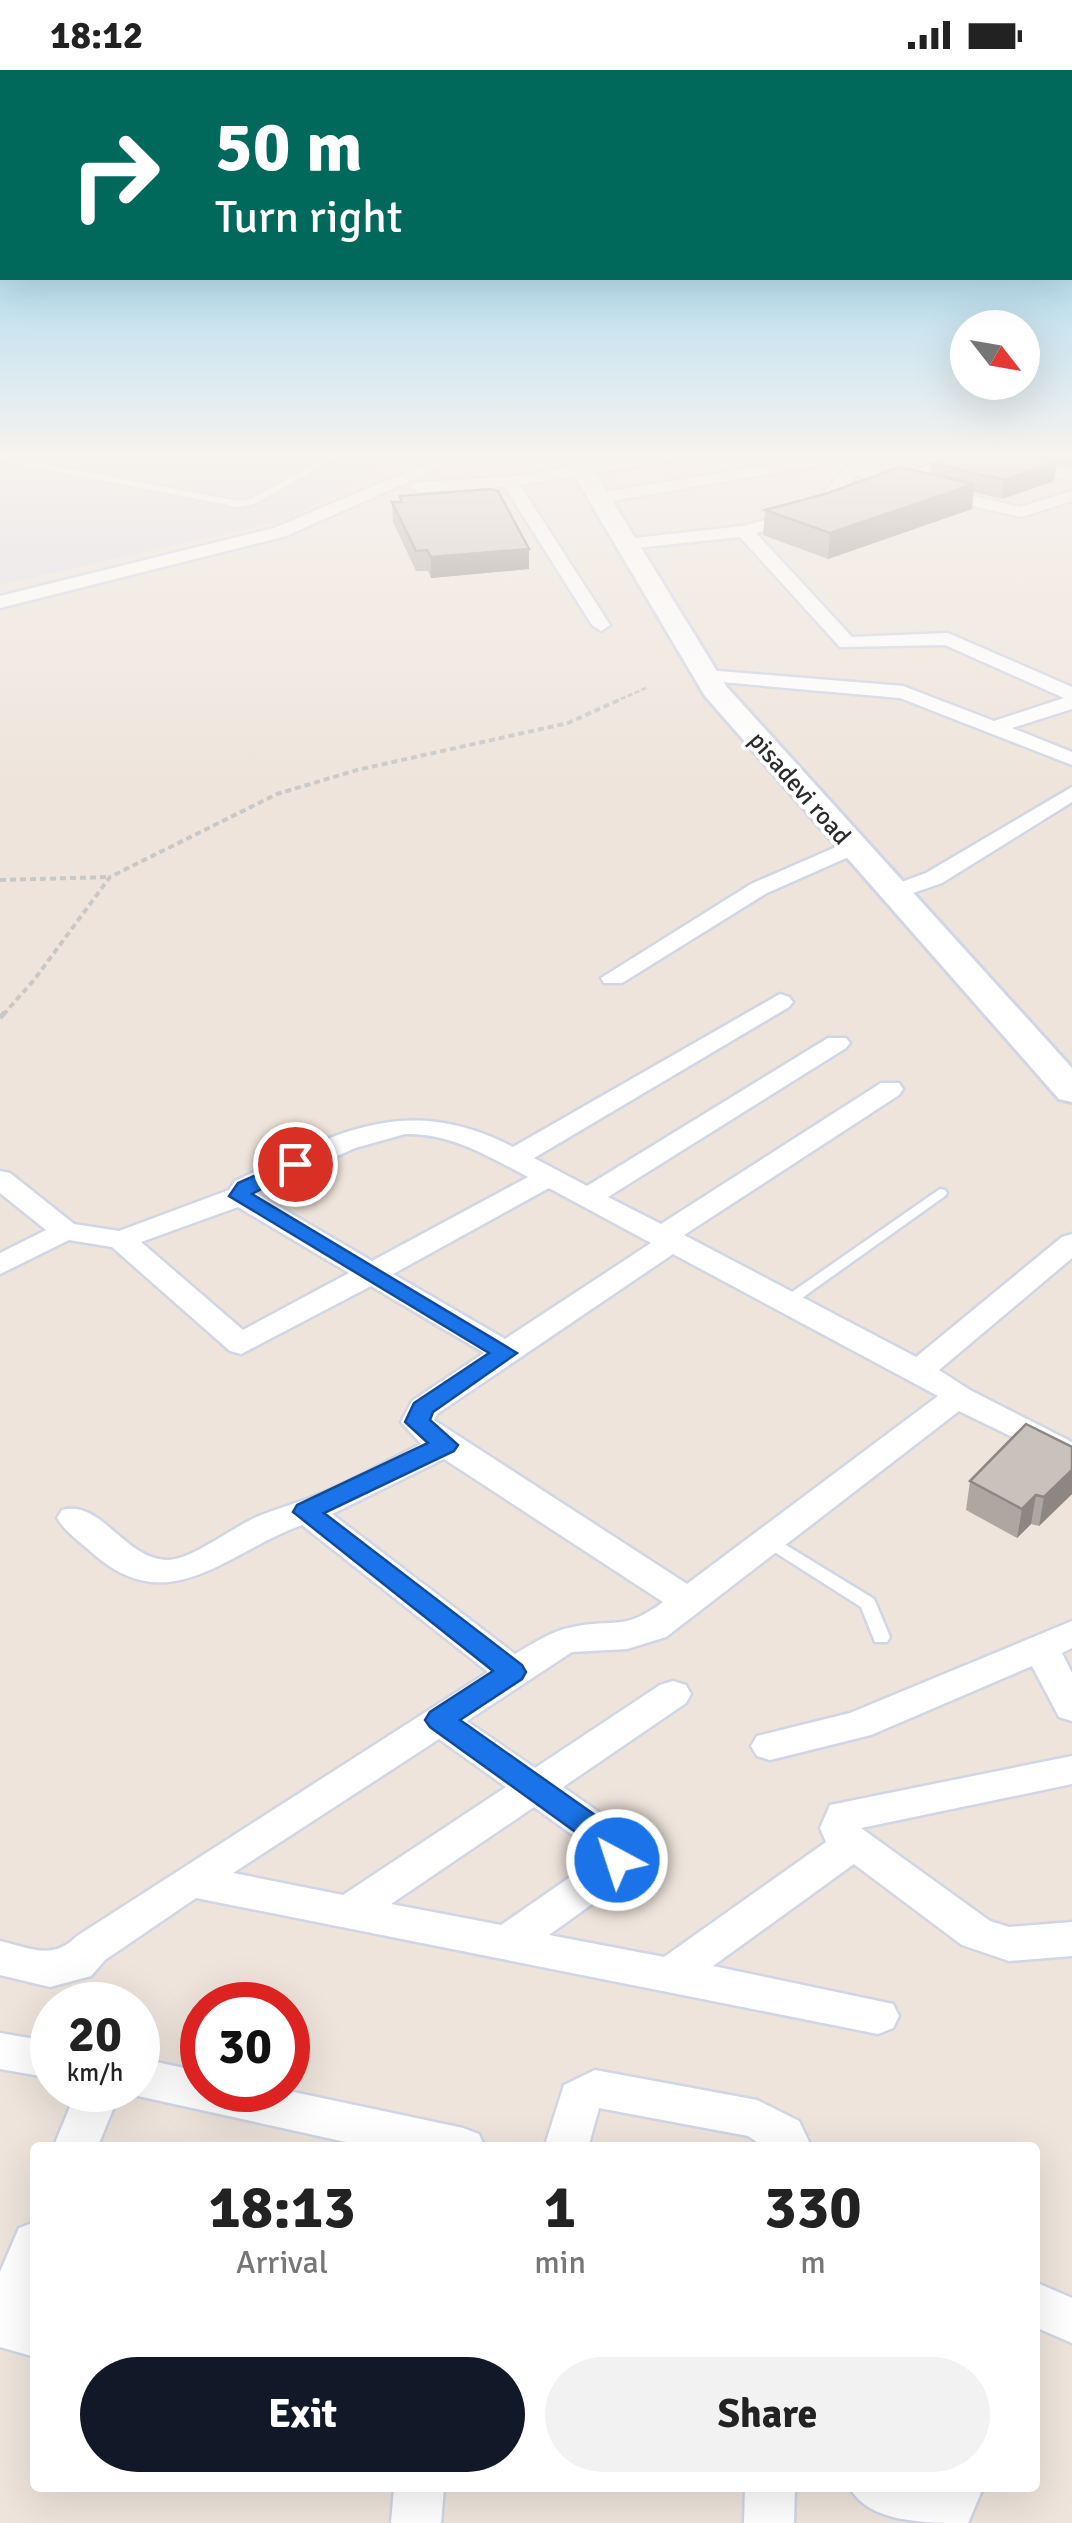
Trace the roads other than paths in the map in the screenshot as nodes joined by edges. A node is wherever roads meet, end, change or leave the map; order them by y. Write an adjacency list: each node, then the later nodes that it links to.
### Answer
1 (138, 567): 5 (street)
2 (564, 567): 6 (street)
3 (640, 567): 7 (street, pisadevi road)
4 (778, 567): 8 (street)
5 (0, 602)
6 (601, 625)
7 (706, 676): 10 (street); 13 (street, pisadevi road)
8 (1072, 694)
9 (1072, 702): 10 (street)
10 (992, 728): 11 (street)
11 (1072, 759)
12 (1072, 792): 14 (street)
13 (852, 847): 14 (street, pisadevi road); 15 (street)
14 (893, 893): 19 (street, pisadevi road)
15 (613, 978)
16 (780, 1002): 20 (street)
17 (838, 1043): 25 (street)
18 (890, 1089): 27 (street)
19 (1072, 1091)
20 (514, 1158): 21 (street); 24 (street)
21 (550, 1177): 25 (street); 31 (street)
22 (0, 1180): 26 (street)
23 (940, 1193): 32 (lane)
24 (240, 1196): 28 (street); 31 (street)
25 (588, 1197): 27 (street)
26 (65, 1231): 28 (street); 30 (street)
27 (668, 1239): 32 (street); 33 (street)
28 (121, 1240): 31 (street)
29 (1072, 1244): 34 (street)
30 (0, 1265)
31 (371, 1275): 33 (street)
32 (788, 1302): 34 (street)
33 (506, 1353): 36 (street)
34 (918, 1371): 35 (street)
35 (956, 1396): 37 (street); 40 (street)
36 (446, 1445): 38 (street); 41 (street)
37 (1072, 1455)
38 (306, 1512): 39 (street); 44 (street)
39 (74, 1518)
40 (768, 1540): 41 (street); 42 (lane)
41 (687, 1601): 44 (street)
42 (880, 1637)
43 (1057, 1641): 46 (street); 48 (street)
44 (513, 1672): 47 (street)
45 (674, 1694): 50 (street)
46 (1072, 1707)
47 (440, 1720): 50 (street); 52 (street)
48 (770, 1746)
49 (1072, 1770): 51 (street)
50 (536, 1788): 53 (street); 55 (street)
51 (854, 1844): 54 (street); 57 (street)
52 (190, 1880): 53 (street); 56 (street)
53 (349, 1912): 55 (street)
54 (1072, 1939)
55 (507, 1942): 57 (street)
56 (0, 1958)
57 (670, 1975): 58 (street)
58 (878, 2016)
59 (0, 2050): 60 (street)
60 (30, 2056)
61 (160, 2082): 64 (street)
62 (90, 2112): 63 (street)
63 (77, 2142)
64 (436, 2142)
65 (568, 2142): 66 (street)
66 (786, 2142)
67 (30, 2256): 68 (street)
68 (0, 2325): 69 (street)
69 (30, 2334)
70 (419, 2492): 74 (street)
71 (770, 2492): 75 (street)
72 (883, 2492): 76 (street)
73 (956, 2492): 76 (street)
74 (416, 2523)
75 (769, 2523)
76 (942, 2523)

